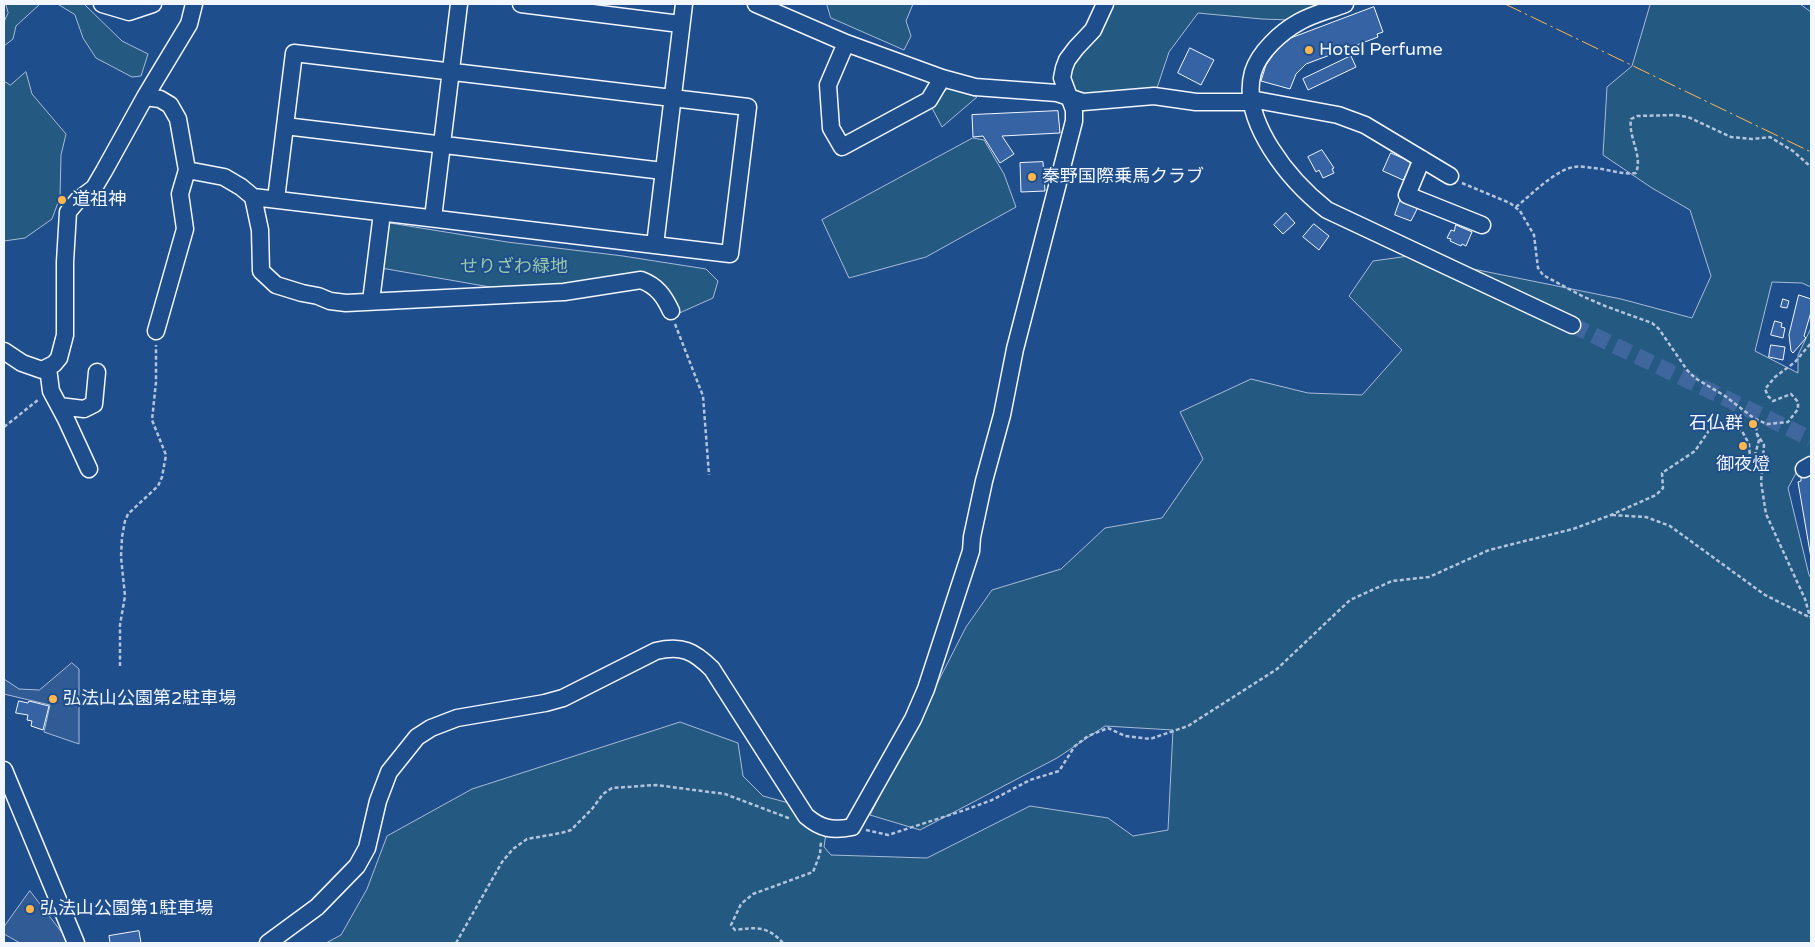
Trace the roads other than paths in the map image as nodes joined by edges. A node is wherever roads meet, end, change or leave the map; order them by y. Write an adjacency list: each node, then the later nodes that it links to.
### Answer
1 (102, 4): 2 (street)
2 (153, 4)
3 (194, 4): 14 (street)
4 (459, 4): 12 (street)
5 (520, 4): 10 (street)
6 (684, 4): 10 (street)
7 (756, 4): 11 (street)
8 (1105, 4): 16 (street)
9 (1345, 4): 17 (street)
10 (680, 24): 15 (street)
11 (846, 43): 13 (street); 13 (street)
12 (451, 71): 15 (street); 18 (street); 19 (street)
13 (942, 78): 16 (street)
14 (145, 96): 21 (street); 35 (street)
15 (673, 97): 22 (street); 29 (street)
16 (1069, 97): 17 (street); 41 (street)
17 (1251, 101): 20 (street); 32 (street)
18 (285, 126): 19 (street); 25 (street)
19 (442, 145): 22 (street); 27 (street)
20 (1422, 159): 23 (street); 28 (street)
21 (187, 170): 24 (street); 33 (street)
22 (663, 171): 29 (street)
23 (1450, 176)
24 (253, 197): 25 (street); 30 (street)
25 (276, 199): 26 (street)
26 (382, 213): 27 (street); 30 (street)
27 (433, 218): 29 (street)
28 (1482, 225)
29 (655, 246)
30 (371, 301): 31 (street)
31 (670, 311)
32 (1572, 325)
33 (156, 330)
34 (4, 351): 35 (street)
35 (48, 368): 37 (street)
36 (96, 372): 37 (street)
37 (59, 406): 38 (street)
38 (89, 469)
39 (4, 770): 40 (street)
40 (76, 943)
41 (268, 943)

